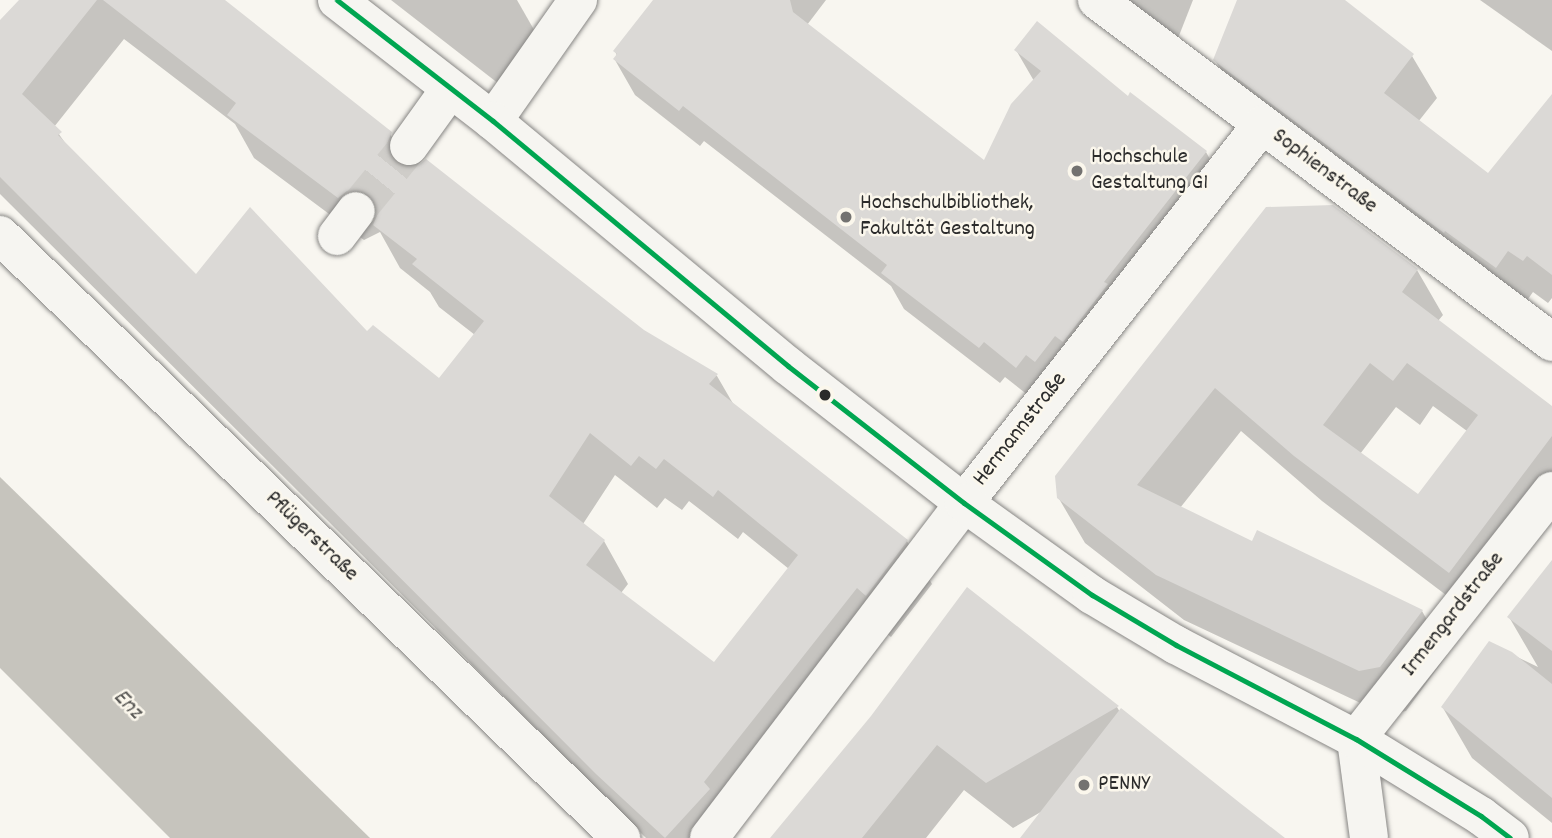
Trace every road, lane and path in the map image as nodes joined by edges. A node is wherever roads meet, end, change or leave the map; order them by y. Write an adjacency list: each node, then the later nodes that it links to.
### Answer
1 (337, 0): 4 (street)
2 (578, 0): 5 (street)
3 (1097, 0): 6 (street, Sophienstraße)
4 (450, 89): 5 (street); 7 (street)
5 (492, 121): 11 (street)
6 (1261, 125): 9 (street, Sophienstraße); 11 (street, Hermannstraße)
7 (409, 146)
8 (0, 235): 13 (street, Pflügerstraße)
9 (1552, 342)
10 (1552, 491): 12 (street, Irmengardstraße)
11 (964, 503): 12 (street); 14 (street, Hermannstraße)
12 (1356, 739): 15 (street); 16 (street)
13 (621, 838)
14 (709, 838)
15 (1369, 838)
16 (1510, 838)

